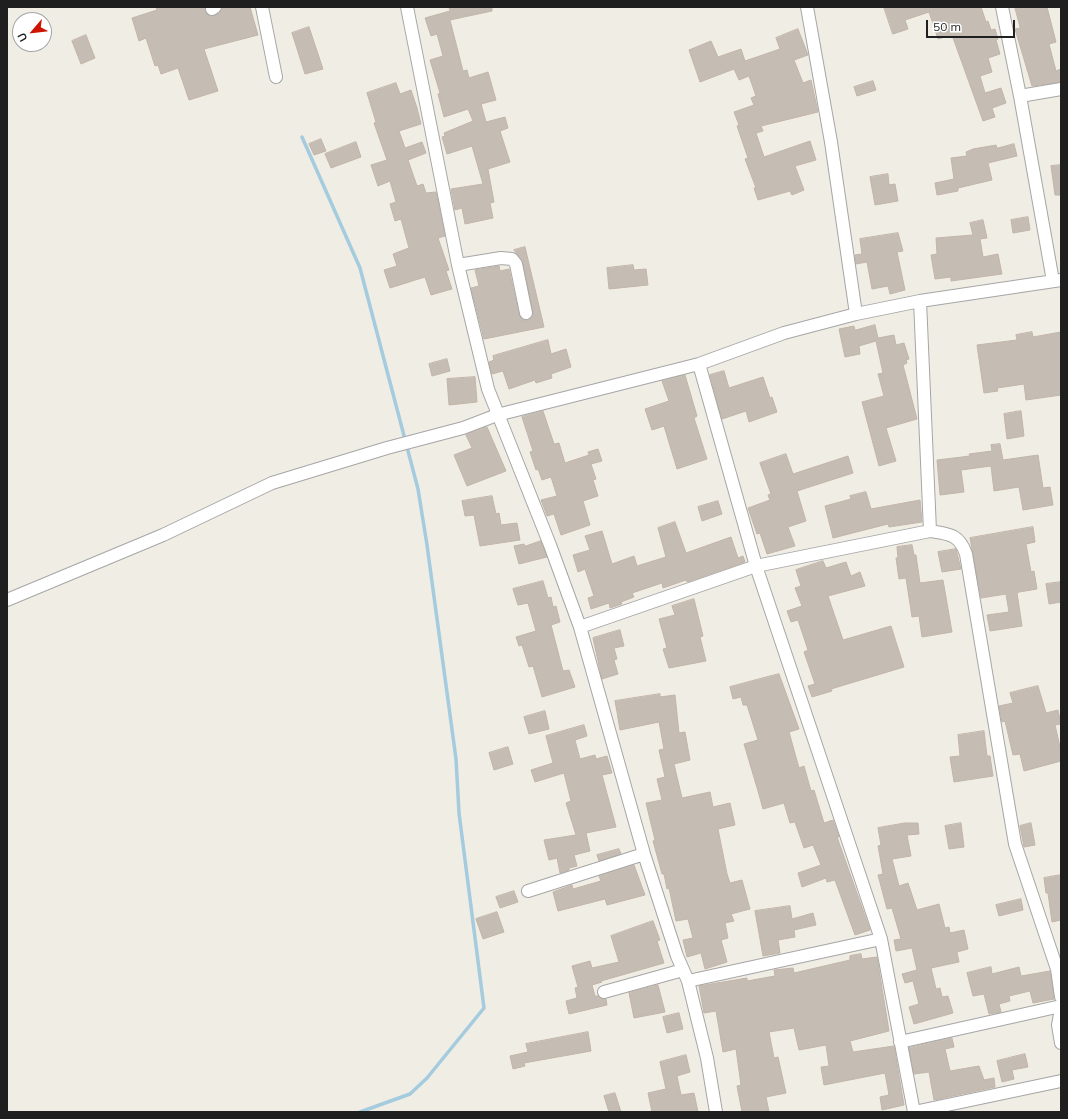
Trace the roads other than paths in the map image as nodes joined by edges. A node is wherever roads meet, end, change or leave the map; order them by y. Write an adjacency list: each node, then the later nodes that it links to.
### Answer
1 (262, 7): 5 (street)
2 (407, 7): 8 (street)
3 (807, 7): 12 (street)
4 (1002, 7): 7 (street)
5 (276, 77)
6 (1061, 89): 7 (street)
7 (1020, 96): 9 (street)
8 (458, 265): 11 (street); 14 (street)
9 (1057, 281): 10 (street)
10 (920, 301): 12 (street); 15 (street)
11 (526, 313)
12 (856, 314): 13 (street)
13 (699, 364): 14 (street); 16 (street)
14 (497, 415): 17 (street); 18 (street)
15 (930, 531): 16 (street); 24 (street)
16 (756, 566): 18 (street); 21 (street)
17 (7, 600)
18 (580, 627): 19 (street)
19 (644, 854): 20 (street); 22 (street)
20 (528, 891)
21 (881, 938): 22 (street); 27 (street)
22 (685, 976): 23 (street); 30 (street)
23 (604, 992)
24 (1061, 997)
25 (1061, 1006): 27 (street)
26 (1061, 1009): 28 (street)
27 (900, 1042): 31 (street)
28 (1061, 1043)
29 (1061, 1081): 31 (street)
30 (716, 1112)
31 (914, 1112)

